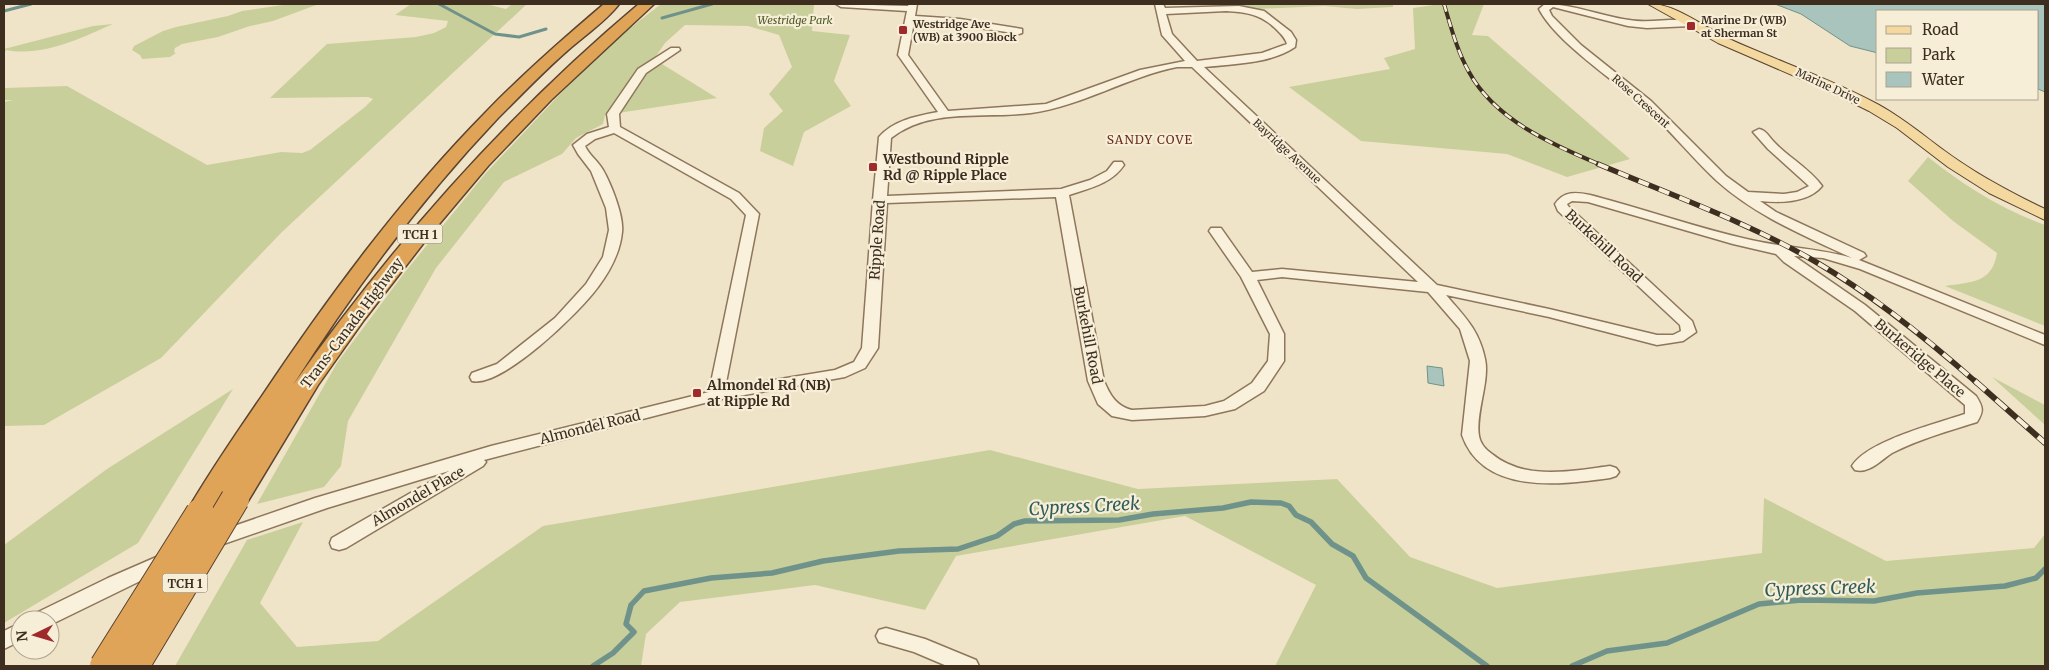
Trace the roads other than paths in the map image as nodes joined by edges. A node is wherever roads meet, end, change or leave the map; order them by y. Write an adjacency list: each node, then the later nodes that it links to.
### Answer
1 (612, 4): 34 (highway, Trans-Canada Highway / TCH 1, bridge)
2 (647, 4): 35 (highway, Trans-Canada Highway / TCH 1, bridge)
3 (841, 4): 7 (street)
4 (1551, 4): 8 (street); 17 (street, Rose Crescent)
5 (1654, 4): 8 (main road, Marine Drive)
6 (1160, 8): 11 (street, Bayridge Avenue); 11 (street, Ripple Road)
7 (912, 11): 9 (street); 12 (street)
8 (1691, 23): 19 (main road, Marine Drive)
9 (1019, 31)
10 (675, 50): 13 (street)
11 (1195, 64): 12 (street, Ripple Road); 24 (street, Bayridge Avenue)
12 (945, 114): 18 (street, Ripple Road)
13 (615, 129): 26 (street); 27 (street)
14 (1759, 132): 17 (street)
15 (1118, 165): 16 (street)
16 (1062, 193): 18 (street); 23 (street, Burkehill Road)
17 (1747, 196): 22 (street, Rose Crescent)
18 (879, 200): 27 (street, Ripple Road)
19 (2045, 215)
20 (1216, 231): 23 (street, Burkehill Road)
21 (1781, 251): 22 (street, Burkehill Road); 24 (street, Burkehill Road); 29 (street, Burkeridge Place)
22 (1865, 266): 25 (street, Burkehill Road)
23 (1248, 277): 24 (street, Burkehill Road)
24 (1432, 288): 30 (street, Bayridge Avenue)
25 (2045, 340)
26 (478, 376)
27 (716, 395): 28 (street, Almondel Road)
28 (497, 450): 31 (street, Almondel Place); 32 (street, Almondel Road)
29 (1861, 466)
30 (1610, 472)
31 (339, 543)
32 (60, 610)
33 (886, 636): 36 (street)
34 (104, 666)
35 (135, 666)
36 (969, 666)

